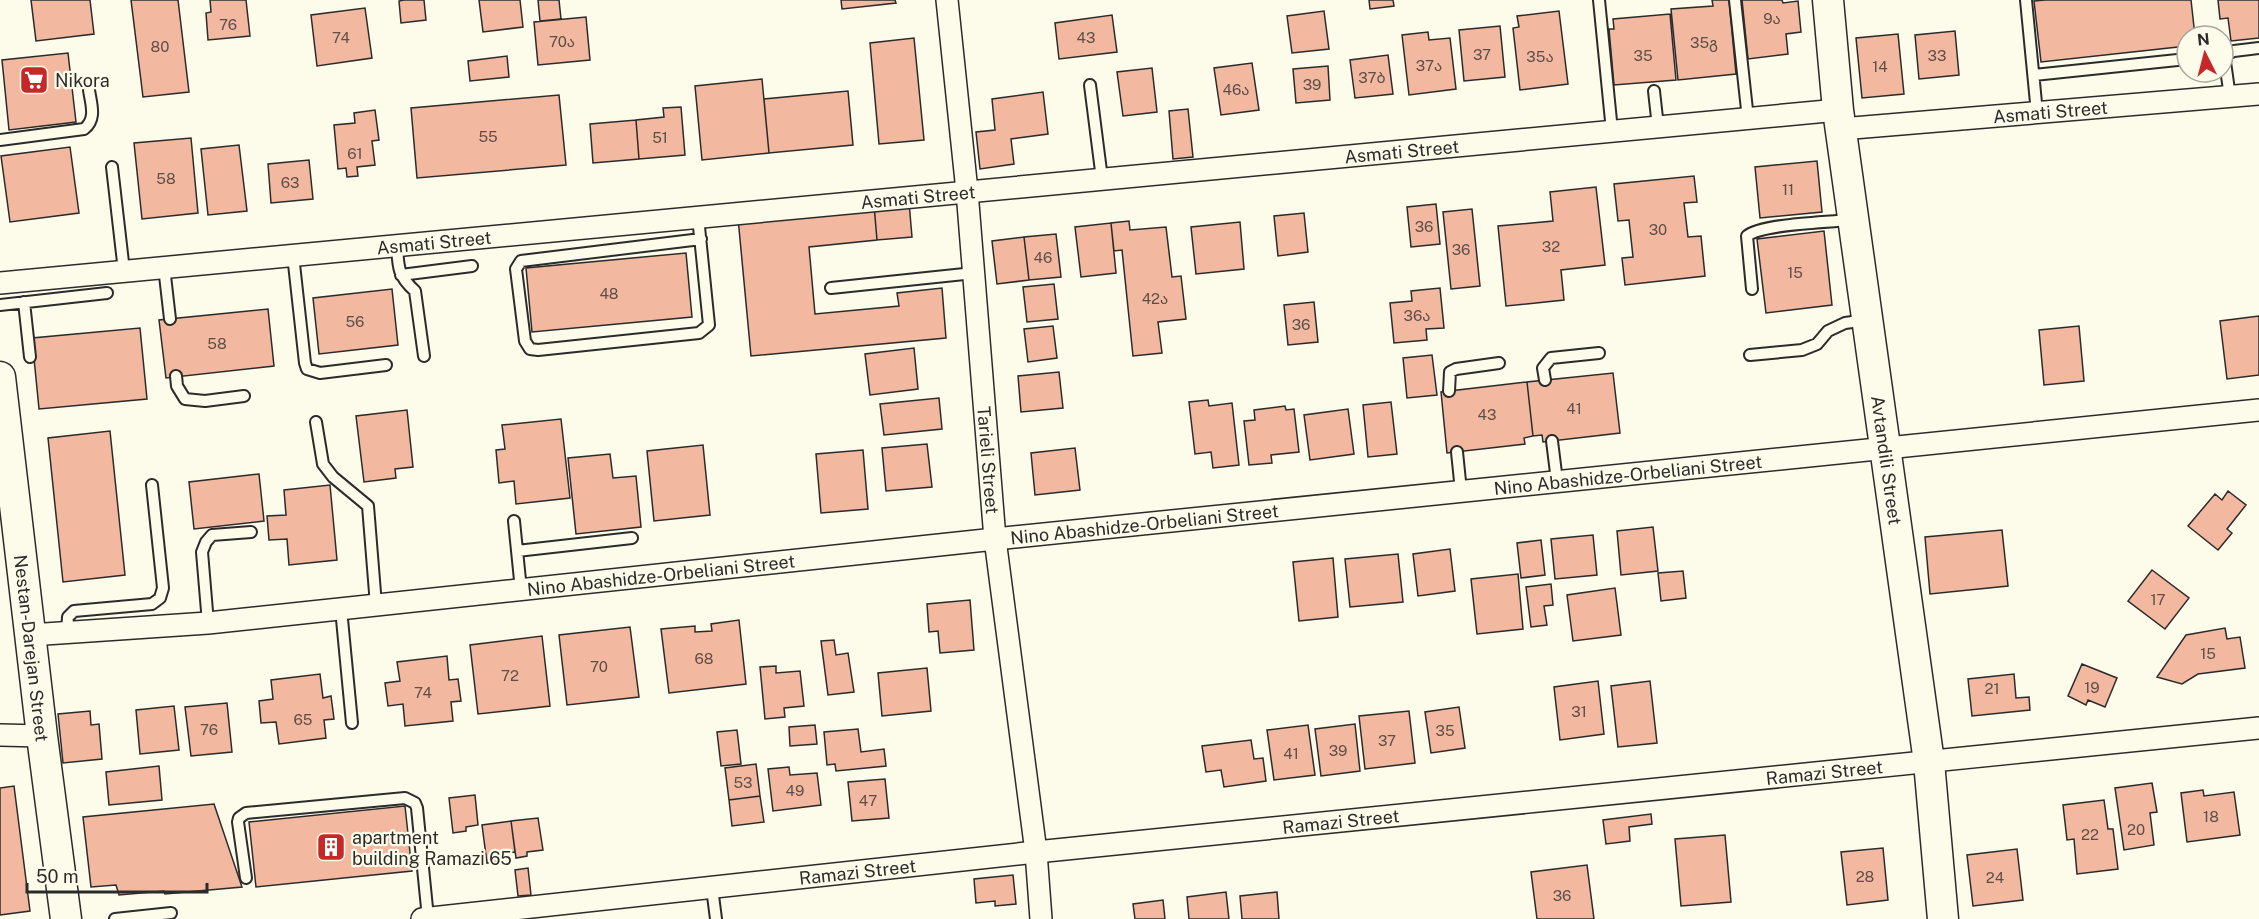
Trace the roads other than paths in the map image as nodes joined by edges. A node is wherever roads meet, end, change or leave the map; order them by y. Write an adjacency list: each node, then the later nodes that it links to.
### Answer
1 (947, 0): 22 (street, Tarieli Street)
2 (1599, 0): 18 (lane)
3 (1735, 0): 15 (lane)
4 (1828, 0): 16 (street, Avtandili Street)
5 (2026, 0): 8 (lane)
6 (2259, 48): 13 (lane)
7 (2175, 60): 8 (lane)
8 (2034, 75): 14 (lane)
9 (1090, 86): 21 (lane)
10 (89, 90): 19 (lane)
11 (1654, 91): 17 (lane)
12 (2259, 94): 13 (street, Asmati Street)
13 (2230, 97): 14 (street, Asmati Street)
14 (2037, 113): 16 (street, Asmati Street)
15 (1748, 119): 16 (street, Asmati Street); 17 (street, Asmati Street)
16 (1840, 120): 24 (street, Avtandili Street)
17 (1658, 127): 18 (street, Asmati Street)
18 (1612, 131): 21 (street, Asmati Street)
19 (0, 140)
20 (112, 166): 30 (lane)
21 (1102, 179): 22 (street, Asmati Street)
22 (967, 191): 23 (street, Asmati Street); 31 (street, Tarieli Street)
23 (698, 217): 25 (lane); 26 (street, Asmati Street)
24 (1853, 220): 35 (lane); 40 (street, Avtandili Street)
25 (700, 239): 25 (lane)
26 (397, 245): 27 (street, Asmati Street); 32 (lane)
27 (293, 255): 28 (street, Asmati Street); 46 (lane)
28 (164, 267): 30 (street, Asmati Street); 39 (lane)
29 (472, 267): 32 (lane)
30 (124, 271): 33 (street, Asmati Street)
31 (974, 273): 34 (lane); 63 (street, Tarieli Street)
32 (401, 275): 42 (lane)
33 (0, 283)
34 (831, 288)
35 (1752, 289)
36 (107, 293): 37 (lane)
37 (24, 302): 38 (lane); 44 (lane)
38 (0, 305)
39 (170, 319)
40 (1867, 320): 43 (lane); 55 (street, Avtandili Street)
41 (1599, 353): 49 (lane)
42 (424, 356)
43 (1750, 356)
44 (30, 357)
45 (1499, 363): 50 (lane)
46 (386, 365)
47 (176, 376): 51 (lane)
48 (0, 377): 70 (street, Nestan-Darejan Street)
49 (1545, 380)
50 (1449, 391)
51 (244, 396)
52 (2259, 410): 55 (street, Nino Abashidze-Orbeliani Street)
53 (316, 422): 66 (lane)
54 (1552, 441): 57 (lane)
55 (1885, 447): 57 (street, Nino Abashidze-Orbeliani Street); 75 (street, Avtandili Street)
56 (1457, 452): 59 (lane)
57 (1557, 481): 59 (street, Nino Abashidze-Orbeliani Street)
58 (152, 485): 69 (lane)
59 (1461, 491): 63 (street, Nino Abashidze-Orbeliani Street)
60 (514, 521): 64 (lane)
61 (251, 532): 68 (lane)
62 (632, 538): 64 (lane)
63 (995, 539): 65 (street, Nino Abashidze-Orbeliani Street); 76 (street, Tarieli Street)
64 (517, 551): 65 (lane)
65 (521, 590): 66 (street, Nino Abashidze-Orbeliani Street)
66 (376, 605): 67 (street, Nino Abashidze-Orbeliani Street)
67 (341, 609): 68 (street, Nino Abashidze-Orbeliani Street); 71 (lane)
68 (208, 623): 69 (street, Nino Abashidze-Orbeliani Street)
69 (68, 633): 70 (street, Nino Abashidze-Orbeliani Street)
70 (30, 635): 74 (street, Nestan-Darejan Street)
71 (352, 723)
72 (2259, 728): 75 (street, Ramazi Street)
73 (0, 735): 74 (street)
74 (42, 736): 81 (street, Nestan-Darejan Street)
75 (1929, 762): 76 (street, Ramazi Street); 86 (street, Avtandili Street)
76 (1036, 852): 78 (street, Ramazi Street); 85 (street, Tarieli Street)
77 (246, 878): 80 (lane)
78 (712, 888): 80 (street, Ramazi Street); 84 (lane)
79 (171, 914): 82 (lane)
80 (428, 918): 83 (street, Ramazi Street)
81 (66, 919)
82 (115, 919)
83 (422, 919)
84 (716, 919)
85 (1041, 919)
86 (1943, 919)

